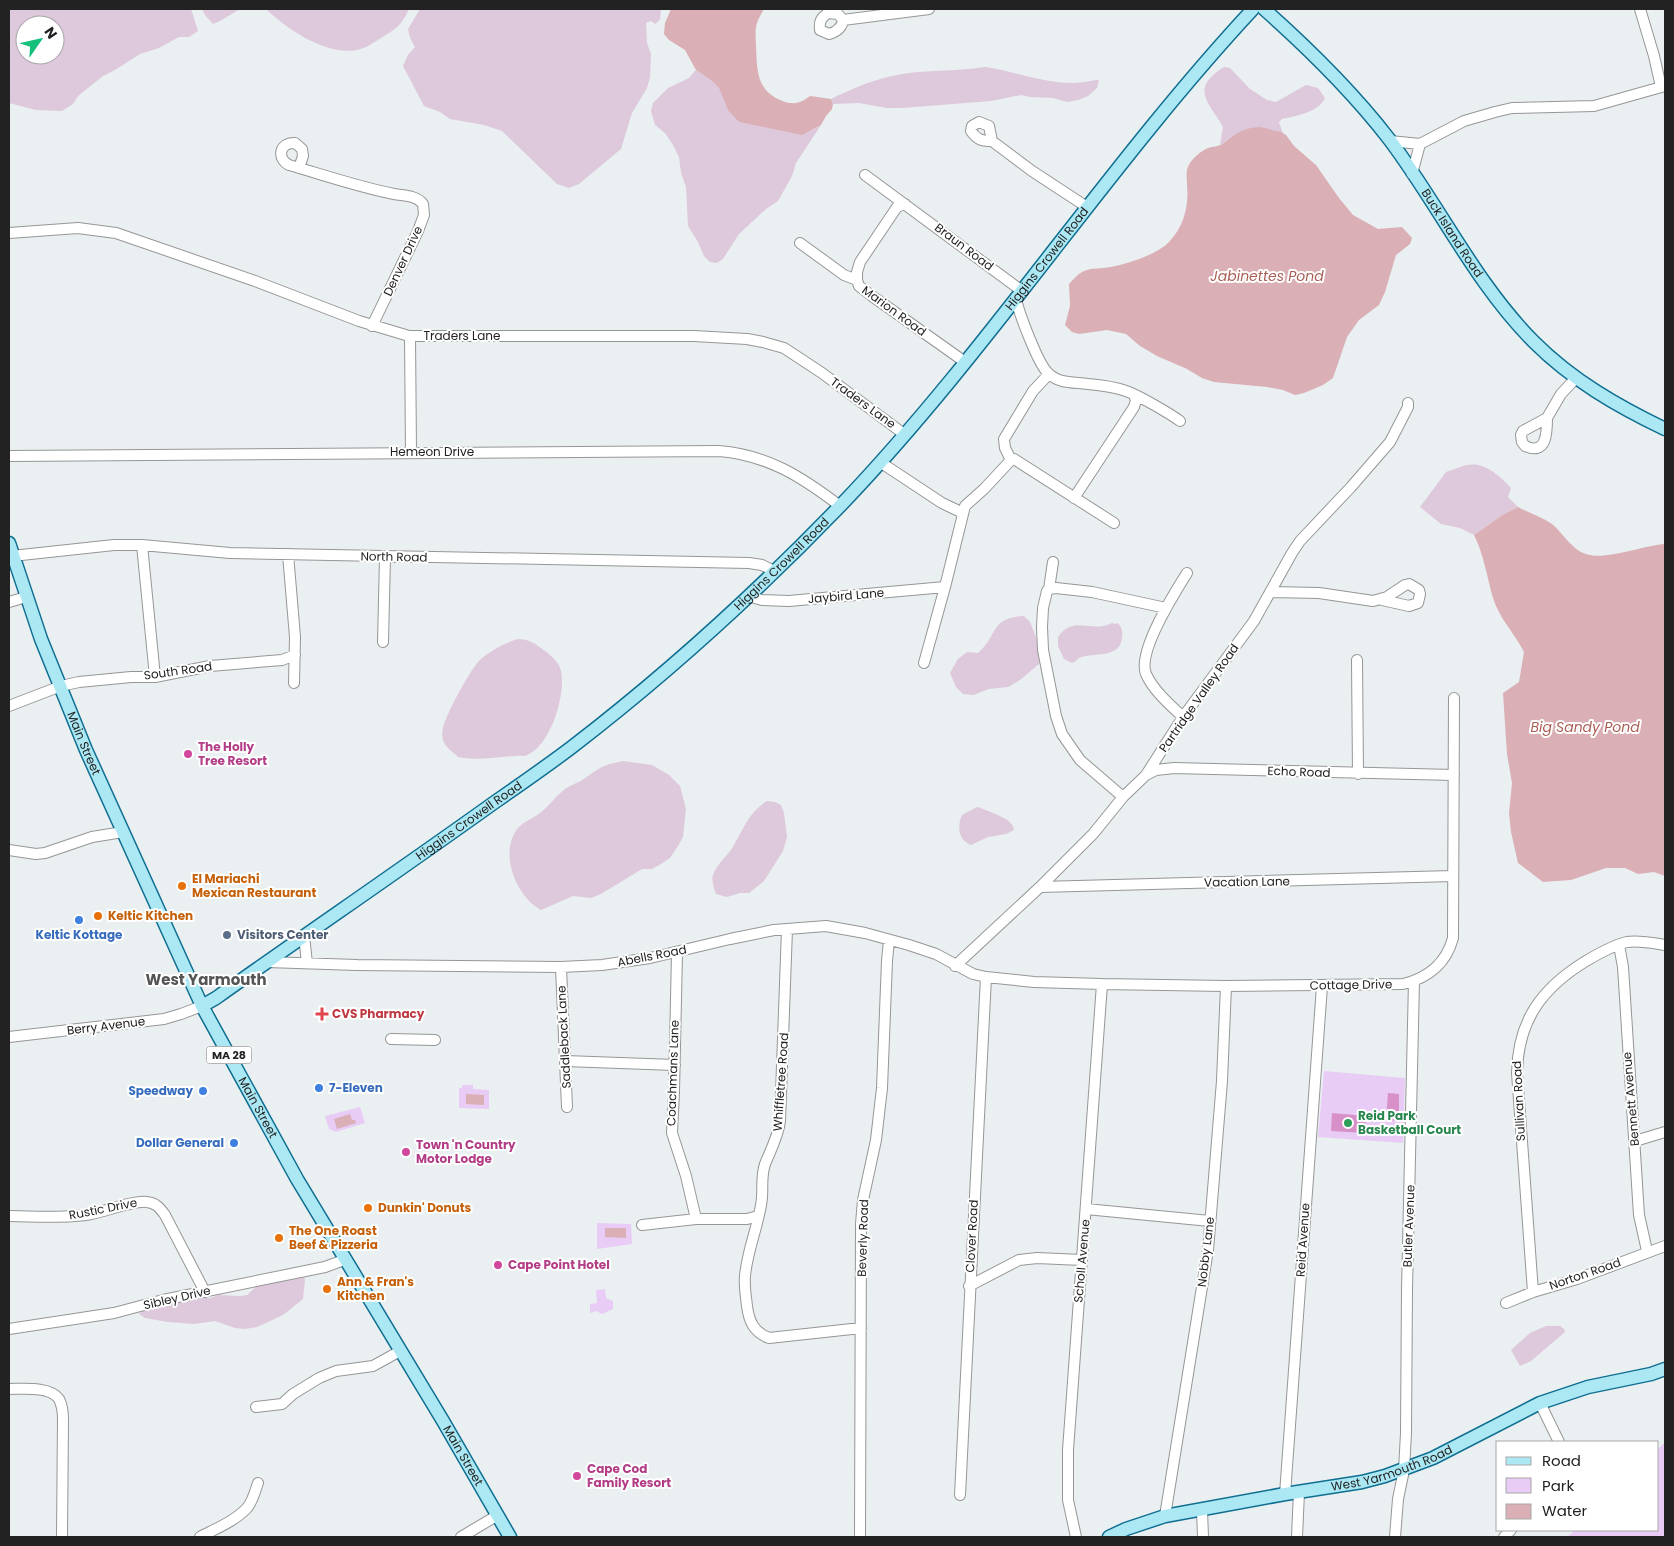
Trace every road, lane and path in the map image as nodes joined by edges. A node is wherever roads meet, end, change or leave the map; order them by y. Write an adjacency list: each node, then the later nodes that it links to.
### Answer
1 (929, 9): 5 (street)
2 (1253, 9): 14 (main road, Higgins Crowell Road)
3 (1264, 9): 8 (main road, Buck Island Road)
4 (1640, 9): 6 (street)
5 (843, 20)
6 (1663, 87): 9 (street)
7 (992, 141): 14 (street)
8 (1390, 141): 9 (street); 11 (main road, Buck Island Road)
9 (1420, 144): 11 (street)
10 (299, 168): 19 (street, Denver Drive)
11 (1412, 174): 23 (main road, Buck Island Road)
12 (865, 175): 13 (street, Braun Road)
13 (905, 204): 17 (street); 18 (street, Braun Road)
14 (1087, 207): 18 (main road, Higgins Crowell Road)
15 (9, 233): 19 (street, Traders Lane)
16 (800, 243): 17 (street, Marion Road)
17 (857, 280): 21 (street, Marion Road)
18 (1019, 295): 21 (main road, Higgins Crowell Road); 22 (street)
19 (372, 326): 20 (street, Traders Lane)
20 (410, 336): 29 (street, Traders Lane); 30 (street)
21 (965, 362): 29 (main road, Higgins Crowell Road)
22 (1049, 374): 24 (street); 32 (street)
23 (1576, 378): 26 (street); 28 (main road, Buck Island Road)
24 (1134, 395): 27 (street); 34 (street)
25 (1408, 403): 48 (street, Partridge Valley Road)
26 (1547, 418)
27 (1180, 421)
28 (1665, 429)
29 (904, 434): 33 (main road, Higgins Crowell Road)
30 (412, 452): 31 (street, Hemeon Drive); 35 (street, Hemeon Drive)
31 (9, 456)
32 (1011, 460): 34 (street); 36 (street)
33 (880, 462): 35 (main road, Higgins Crowell Road); 36 (street)
34 (1074, 498): 37 (street)
35 (840, 506): 44 (main road, Higgins Crowell Road)
36 (962, 513): 46 (street)
37 (1114, 523)
38 (9, 543): 41 (main road, Main Street / MA 28)
39 (142, 545): 40 (street, North Road); 41 (street, North Road); 58 (street)
40 (288, 554): 42 (street, North Road); 55 (street)
41 (12, 556): 50 (main road, Main Street / MA 28)
42 (385, 557): 44 (street, North Road); 54 (street)
43 (1053, 562): 47 (street)
44 (774, 571): 49 (main road, Higgins Crowell Road)
45 (1187, 573): 53 (street)
46 (945, 588): 49 (street, Jaybird Lane); 57 (street)
47 (1049, 589): 53 (street); 67 (street)
48 (1271, 592): 51 (street); 63 (street, Partridge Valley Road)
49 (748, 596): 73 (main road, Higgins Crowell Road)
50 (26, 597): 52 (street); 60 (main road, Main Street / MA 28)
51 (1382, 600)
52 (9, 602)
53 (1166, 608): 63 (street)
54 (383, 642)
55 (295, 655): 58 (street, South Road); 59 (street)
56 (1357, 660): 64 (street)
57 (924, 663)
58 (155, 677): 60 (street, South Road)
59 (294, 683)
60 (61, 686): 62 (street, South Road); 68 (main road, Main Street / MA 28)
61 (1454, 698): 66 (street, Cottage Drive)
62 (9, 706)
63 (1183, 717): 65 (street, Partridge Valley Road)
64 (1358, 774): 65 (street, Echo Road); 66 (street, Echo Road)
65 (1146, 775): 67 (street, Partridge Valley Road)
66 (1454, 776): 70 (street, Cottage Drive)
67 (1123, 797): 71 (street, Partridge Valley Road)
68 (123, 832): 69 (street); 87 (main road, Main Street / MA 28)
69 (9, 850)
70 (1454, 876): 71 (street, Vacation Lane); 83 (street, Cottage Drive)
71 (1040, 887): 80 (street, Partridge Valley Road)
72 (788, 929): 74 (street, Abells Road); 77 (street, Abells Road); 98 (street, Whiffletree Road)
73 (304, 936): 78 (main road, Higgins Crowell Road); 79 (street)
74 (889, 940): 80 (street, Abells Road); 110 (street, Beverly Road)
75 (1619, 945): 76 (street, Sullivan Road); 95 (street, Bennett Avenue); 108 (street, Sullivan Road)
76 (1665, 945)
77 (677, 953): 81 (street, Abells Road); 92 (street, Coachmans Lane)
78 (267, 962): 79 (street, Abells Road); 87 (main road, Higgins Crowell Road)
79 (306, 963): 81 (street, Abells Road)
80 (955, 966): 82 (street, Abells Road)
81 (561, 967): 91 (street, Saddleback Lane)
82 (986, 978): 84 (street, Cottage Drive); 106 (street, Clover Road)
83 (1414, 981): 86 (street, Cottage Drive); 118 (street, Butler Avenue)
84 (1102, 984): 85 (street, Cottage Drive); 96 (street, Scholl Avenue)
85 (1226, 986): 86 (street, Cottage Drive); 100 (street, Nobby Lane)
86 (1322, 986): 121 (street, Reid Avenue)
87 (202, 1006): 88 (street, Berry Avenue); 104 (main road, Main Street / MA 28)
88 (9, 1037)
89 (391, 1039): 90 (street)
90 (435, 1040)
91 (565, 1061): 92 (street); 93 (street, Saddleback Lane)
92 (675, 1065): 99 (street, Coachmans Lane)
93 (567, 1107)
94 (1665, 1132): 95 (street)
95 (1635, 1142): 103 (street, Bennett Avenue)
96 (1086, 1209): 100 (street); 105 (street, Scholl Avenue)
97 (9, 1216): 107 (street, Rustic Drive)
98 (758, 1216): 99 (street); 110 (street, Whiffletree Road)
99 (696, 1220): 101 (street)
100 (1210, 1221): 125 (street, Nobby Lane)
101 (642, 1226)
102 (1665, 1246): 103 (street, Norton Road)
103 (1647, 1252): 108 (street, Norton Road)
104 (344, 1260): 107 (street, Sibley Drive); 112 (main road, Main Street / MA 28)
105 (1082, 1260): 106 (street); 131 (street, Scholl Avenue)
106 (970, 1286): 122 (street, Clover Road)
107 (206, 1292): 111 (street, Sibley Drive)
108 (1532, 1292): 109 (street, Norton Road)
109 (1506, 1303)
110 (861, 1328): 130 (street, Beverly Road)
111 (9, 1329)
112 (400, 1351): 116 (street); 124 (main road, Main Street / MA 28)
113 (1665, 1369): 115 (main road, West Yarmouth Road)
114 (9, 1389): 126 (street)
115 (1540, 1403): 117 (street); 118 (main road, West Yarmouth Road)
116 (256, 1407)
117 (1559, 1441)
118 (1404, 1470): 120 (main road, West Yarmouth Road); 135 (street, Butler Avenue)
119 (258, 1483): 127 (street)
120 (1299, 1492): 121 (main road, West Yarmouth Road); 134 (street)
121 (1285, 1494): 123 (main road, West Yarmouth Road)
122 (960, 1495)
123 (1202, 1510): 125 (main road, West Yarmouth Road); 133 (street)
124 (498, 1515): 128 (street); 129 (main road, Main Street / MA 28)
125 (1165, 1516): 132 (main road, West Yarmouth Road)
126 (62, 1537)
127 (200, 1537)
128 (461, 1537)
129 (510, 1537)
130 (860, 1537)
131 (1076, 1537)
132 (1109, 1537)
133 (1203, 1537)
134 (1296, 1537)
135 (1395, 1537)

